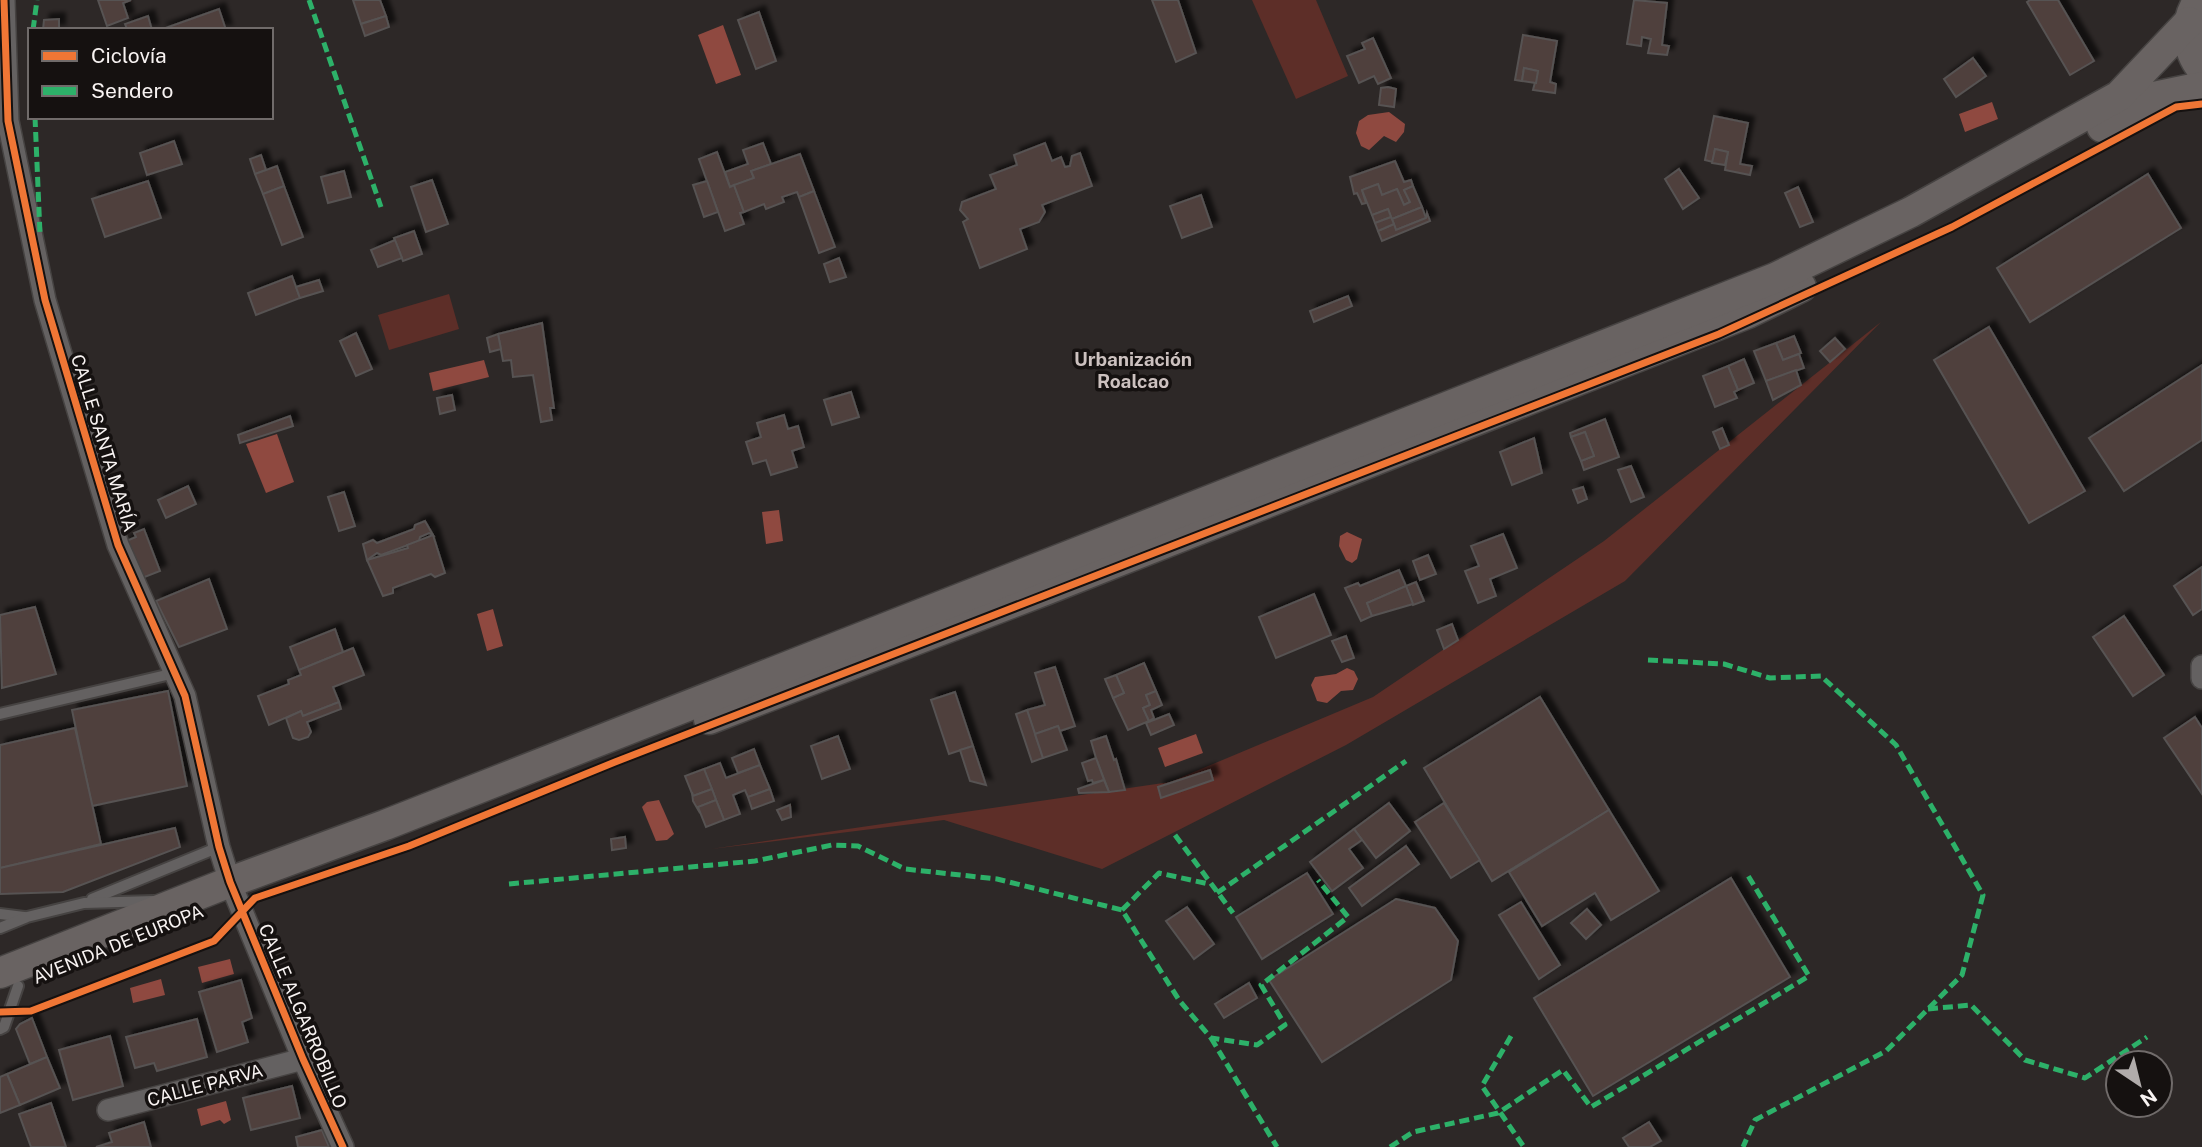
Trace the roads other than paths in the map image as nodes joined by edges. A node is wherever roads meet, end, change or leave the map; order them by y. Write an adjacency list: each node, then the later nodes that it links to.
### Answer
1 (4, 0): 6 (street, CALLE SANTA MARÍA)
2 (2194, 11): 3 (main road); 10 (main road)
3 (2202, 69)
4 (2202, 87): 10 (main road)
5 (2202, 666): 7 (street)
6 (175, 673): 8 (lane); 9 (street, CALLE SANTA MARÍA)
7 (2202, 678)
8 (0, 714)
9 (219, 847): 10 (street, CALLE SANTA MARÍA); 12 (lane)
10 (233, 889): 11 (main road, AVENIDA DE EUROPA); 16 (main road, AVENIDA DE EUROPA); 18 (street, CALLE ALGARROBILLO)
11 (192, 897): 12 (lane); 16 (main road, AVENIDA DE EUROPA)
12 (85, 903): 14 (lane)
13 (0, 914): 14 (lane)
14 (27, 918): 15 (lane)
15 (0, 928)
16 (6, 984): 17 (lane)
17 (0, 1029)
18 (303, 1059): 19 (street, CALLE PARVA); 20 (street, CALLE ALGARROBILLO)
19 (108, 1110)
20 (344, 1147)

